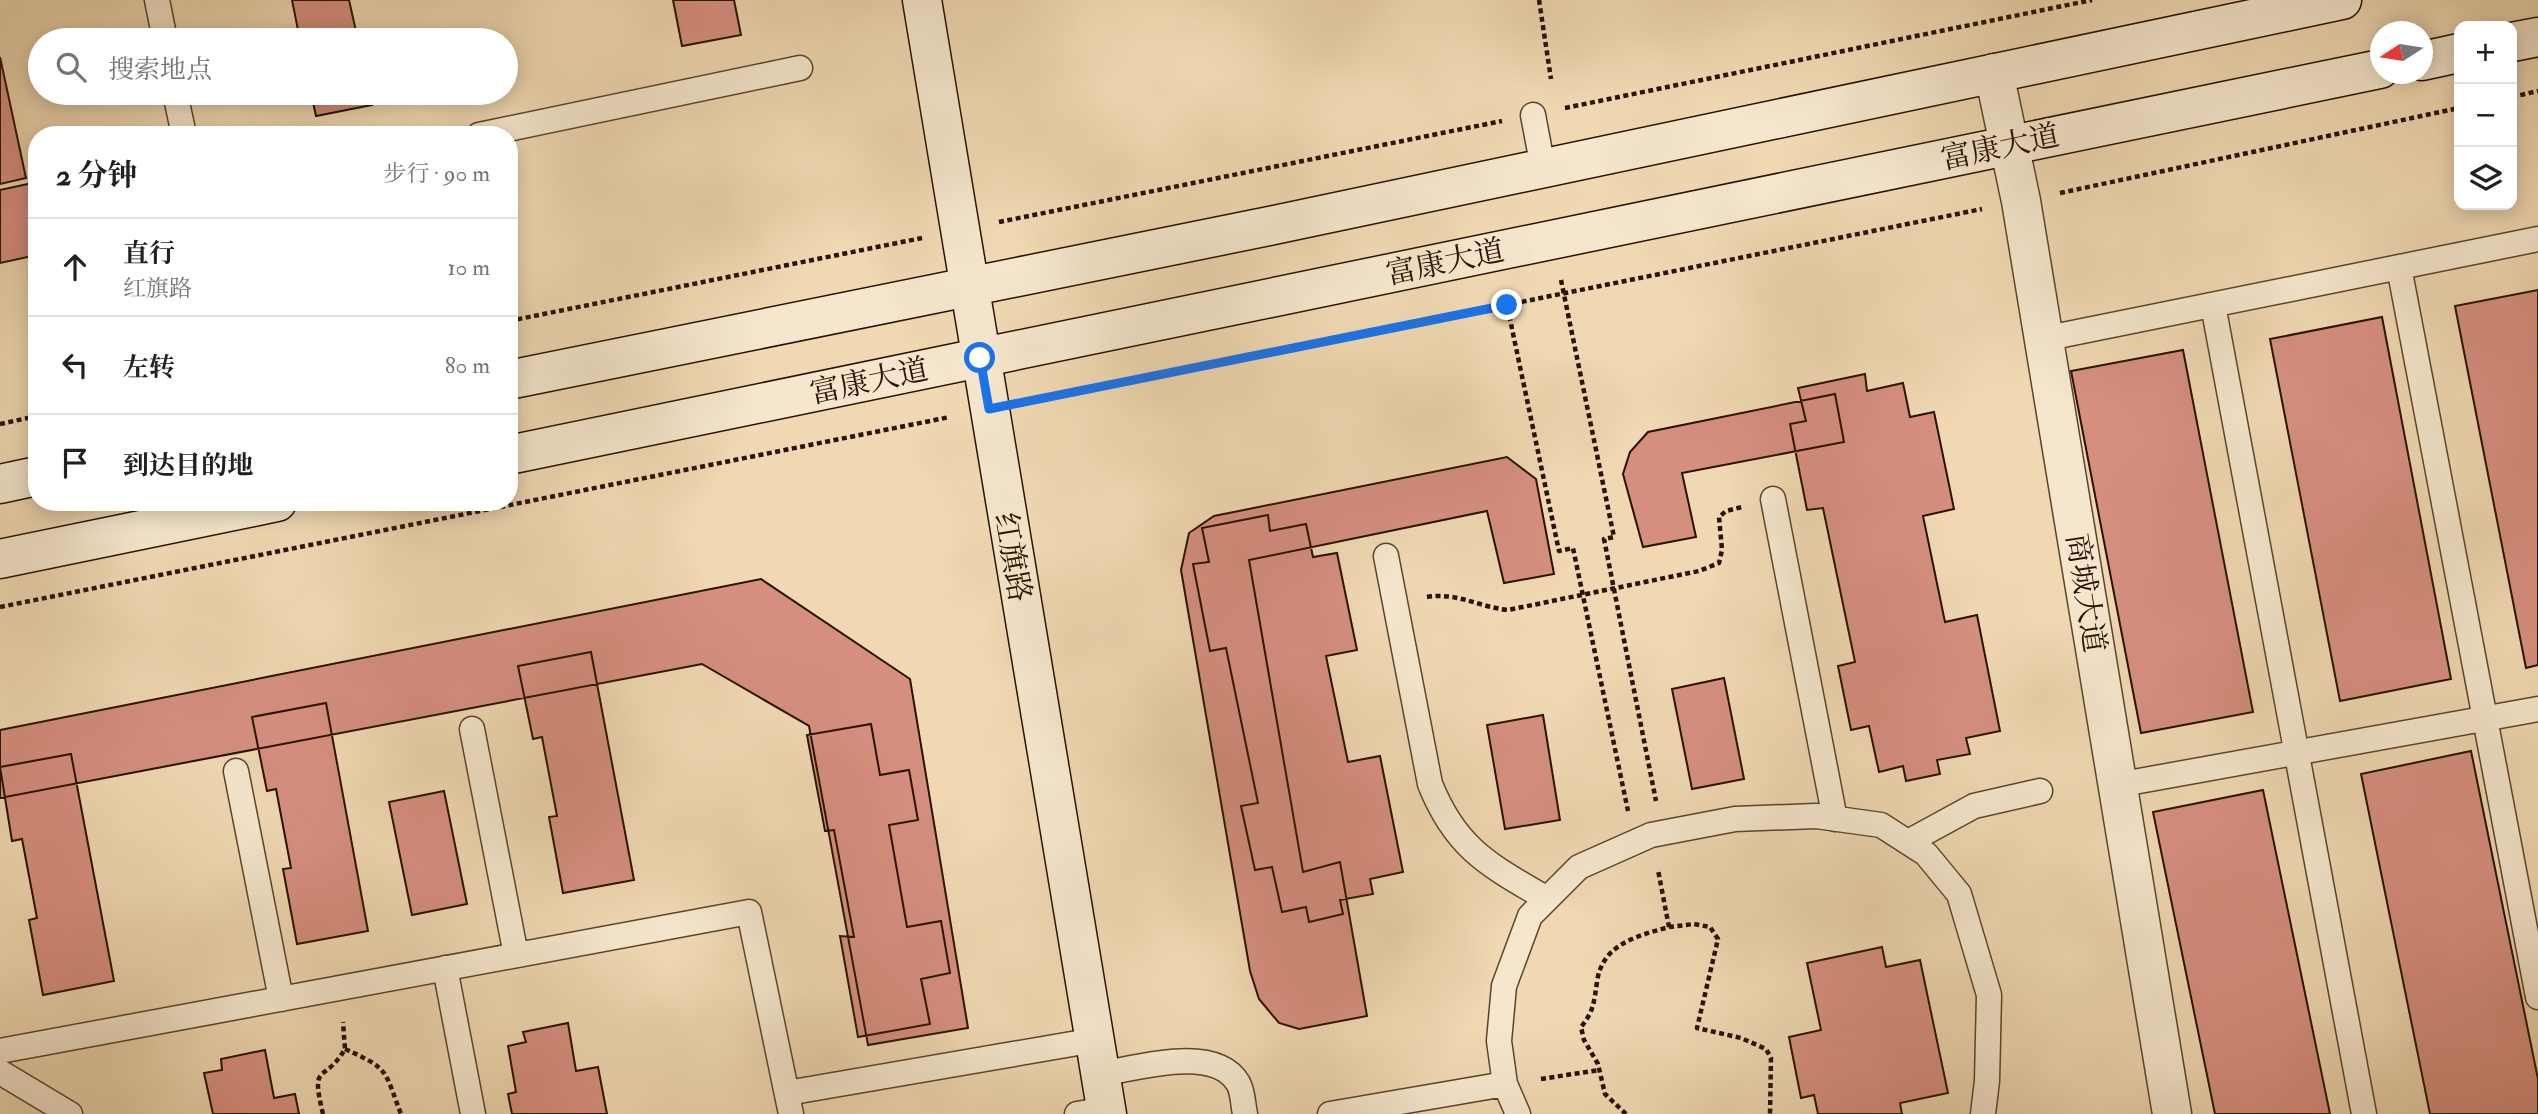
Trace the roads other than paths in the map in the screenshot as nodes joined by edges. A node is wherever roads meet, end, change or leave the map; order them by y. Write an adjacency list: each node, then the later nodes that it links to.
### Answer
1 (157, 0): 4 (lane)
2 (922, 0): 20 (street, 红旗路)
3 (2323, 2): 11 (street)
4 (163, 28)
5 (2538, 37): 6 (street)
6 (2517, 41)
7 (2454, 54): 8 (street)
8 (2433, 59)
9 (800, 68): 15 (lane)
10 (2370, 71): 16 (street, 富康大道)
11 (1994, 73): 16 (street, 商城大道); 17 (street)
12 (178, 105): 14 (lane)
13 (1533, 115): 17 (lane)
14 (182, 126)
15 (518, 127)
16 (2009, 145): 22 (street, 商城大道); 23 (street, 富康大道)
17 (1544, 169): 20 (street)
18 (2538, 239): 19 (lane)
19 (2399, 267): 21 (lane); 33 (lane)
20 (970, 287): 23 (street, 红旗路); 24 (street)
21 (2213, 305): 22 (lane); 35 (lane)
22 (2043, 339): 37 (street, 商城大道)
23 (980, 358): 25 (street, 富康大道); 49 (street, 红旗路)
24 (518, 378)
25 (518, 452)
26 (28, 478): 27 (street)
27 (0, 484)
28 (1773, 499): 39 (lane)
29 (232, 511): 31 (street)
30 (1386, 556): 41 (lane)
31 (0, 558)
32 (2538, 709): 33 (lane)
33 (2485, 718): 35 (lane); 44 (lane)
34 (472, 729): 42 (lane)
35 (2297, 752): 37 (lane); 58 (lane)
36 (236, 771): 45 (lane)
37 (2117, 785): 57 (street, 商城大道)
38 (2040, 791): 40 (lane)
39 (1835, 819): 40 (lane); 41 (lane)
40 (1908, 842): 56 (lane)
41 (1547, 899): 48 (lane)
42 (516, 955): 43 (lane); 50 (lane)
43 (445, 968): 45 (lane); 52 (lane)
44 (2538, 997)
45 (281, 999): 46 (lane)
46 (0, 1051)
47 (0, 1072): 51 (lane)
48 (1505, 1084): 54 (lane); 55 (lane)
49 (1097, 1090): 50 (lane); 53 (lane)
50 (789, 1104)
51 (69, 1114)
52 (473, 1114)
53 (1245, 1114)
54 (1330, 1114)
55 (1518, 1114)
56 (1983, 1114)
57 (2172, 1114)
58 (2364, 1114)

